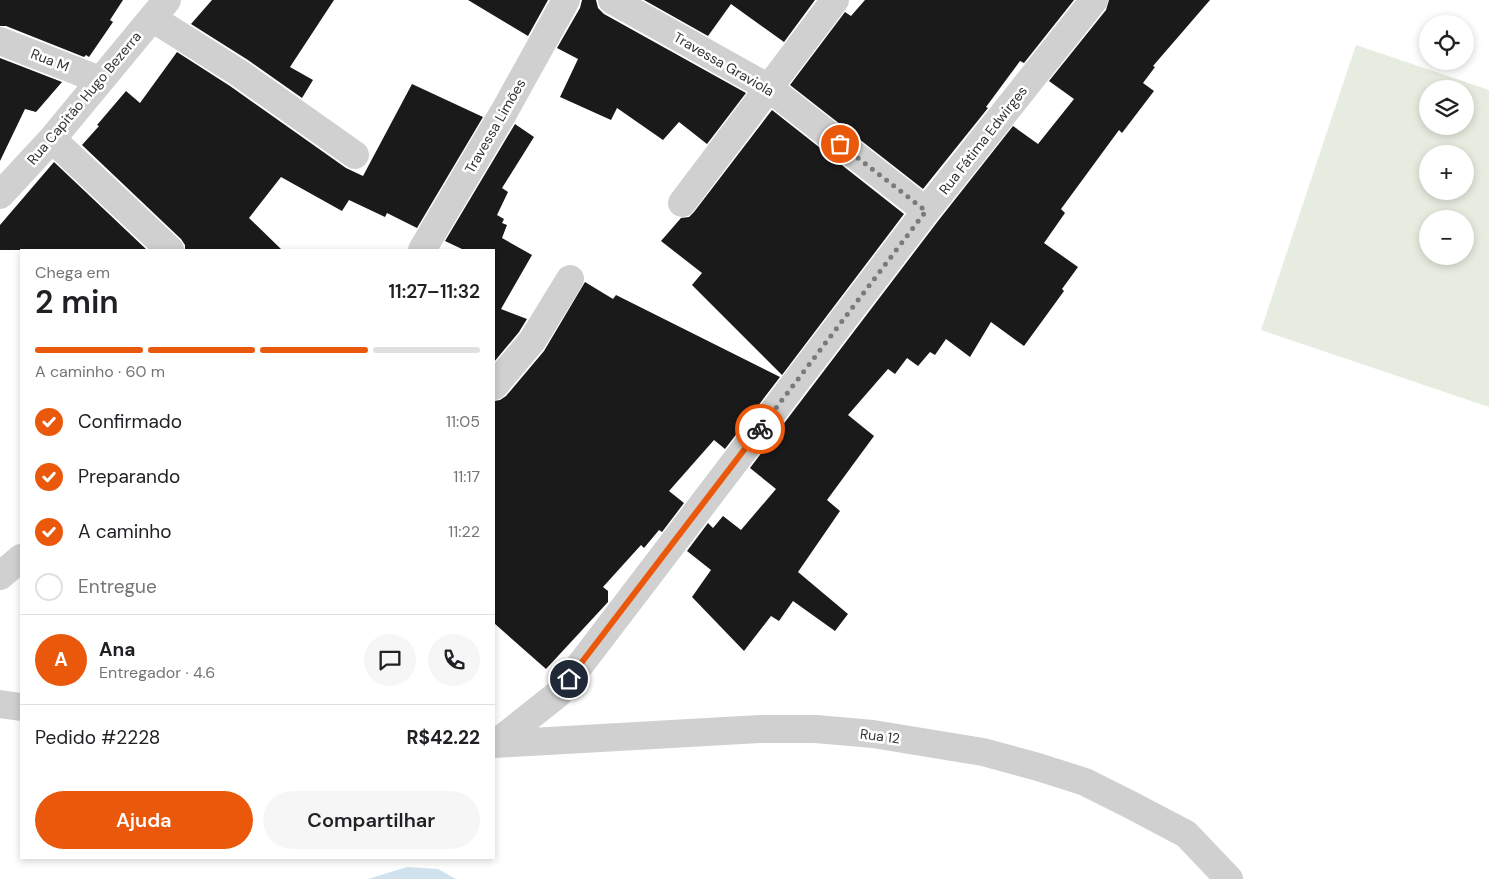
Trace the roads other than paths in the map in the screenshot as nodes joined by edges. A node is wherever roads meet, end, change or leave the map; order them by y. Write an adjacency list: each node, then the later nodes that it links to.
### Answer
1 (566, 0): 15 (street, Travessa Limões)
2 (612, 0): 8 (street, Travessa Graviola)
3 (835, 0): 8 (street)
4 (1094, 0): 13 (street, Rua Fátima Edwirges)
5 (160, 9): 7 (street, Rua Capitão Hugo Bezerra); 10 (street)
6 (0, 41): 7 (street, Rua M)
7 (100, 80): 9 (street, Rua Capitão Hugo Bezerra)
8 (768, 88): 12 (street); 13 (street, Travessa Graviola)
9 (52, 139): 11 (street, Rua Capitão Hugo Bezerra); 14 (street)
10 (355, 156)
11 (0, 195)
12 (682, 203)
13 (926, 211): 22 (street, Rua Fátima Edwirges)
14 (169, 249)
15 (423, 249)
16 (570, 278): 17 (street)
17 (495, 385)
18 (20, 559): 19 (street)
19 (0, 576)
20 (0, 704): 21 (street)
21 (20, 707)
22 (495, 741)
23 (495, 742): 24 (street, Rua 12)
24 (1229, 879)

